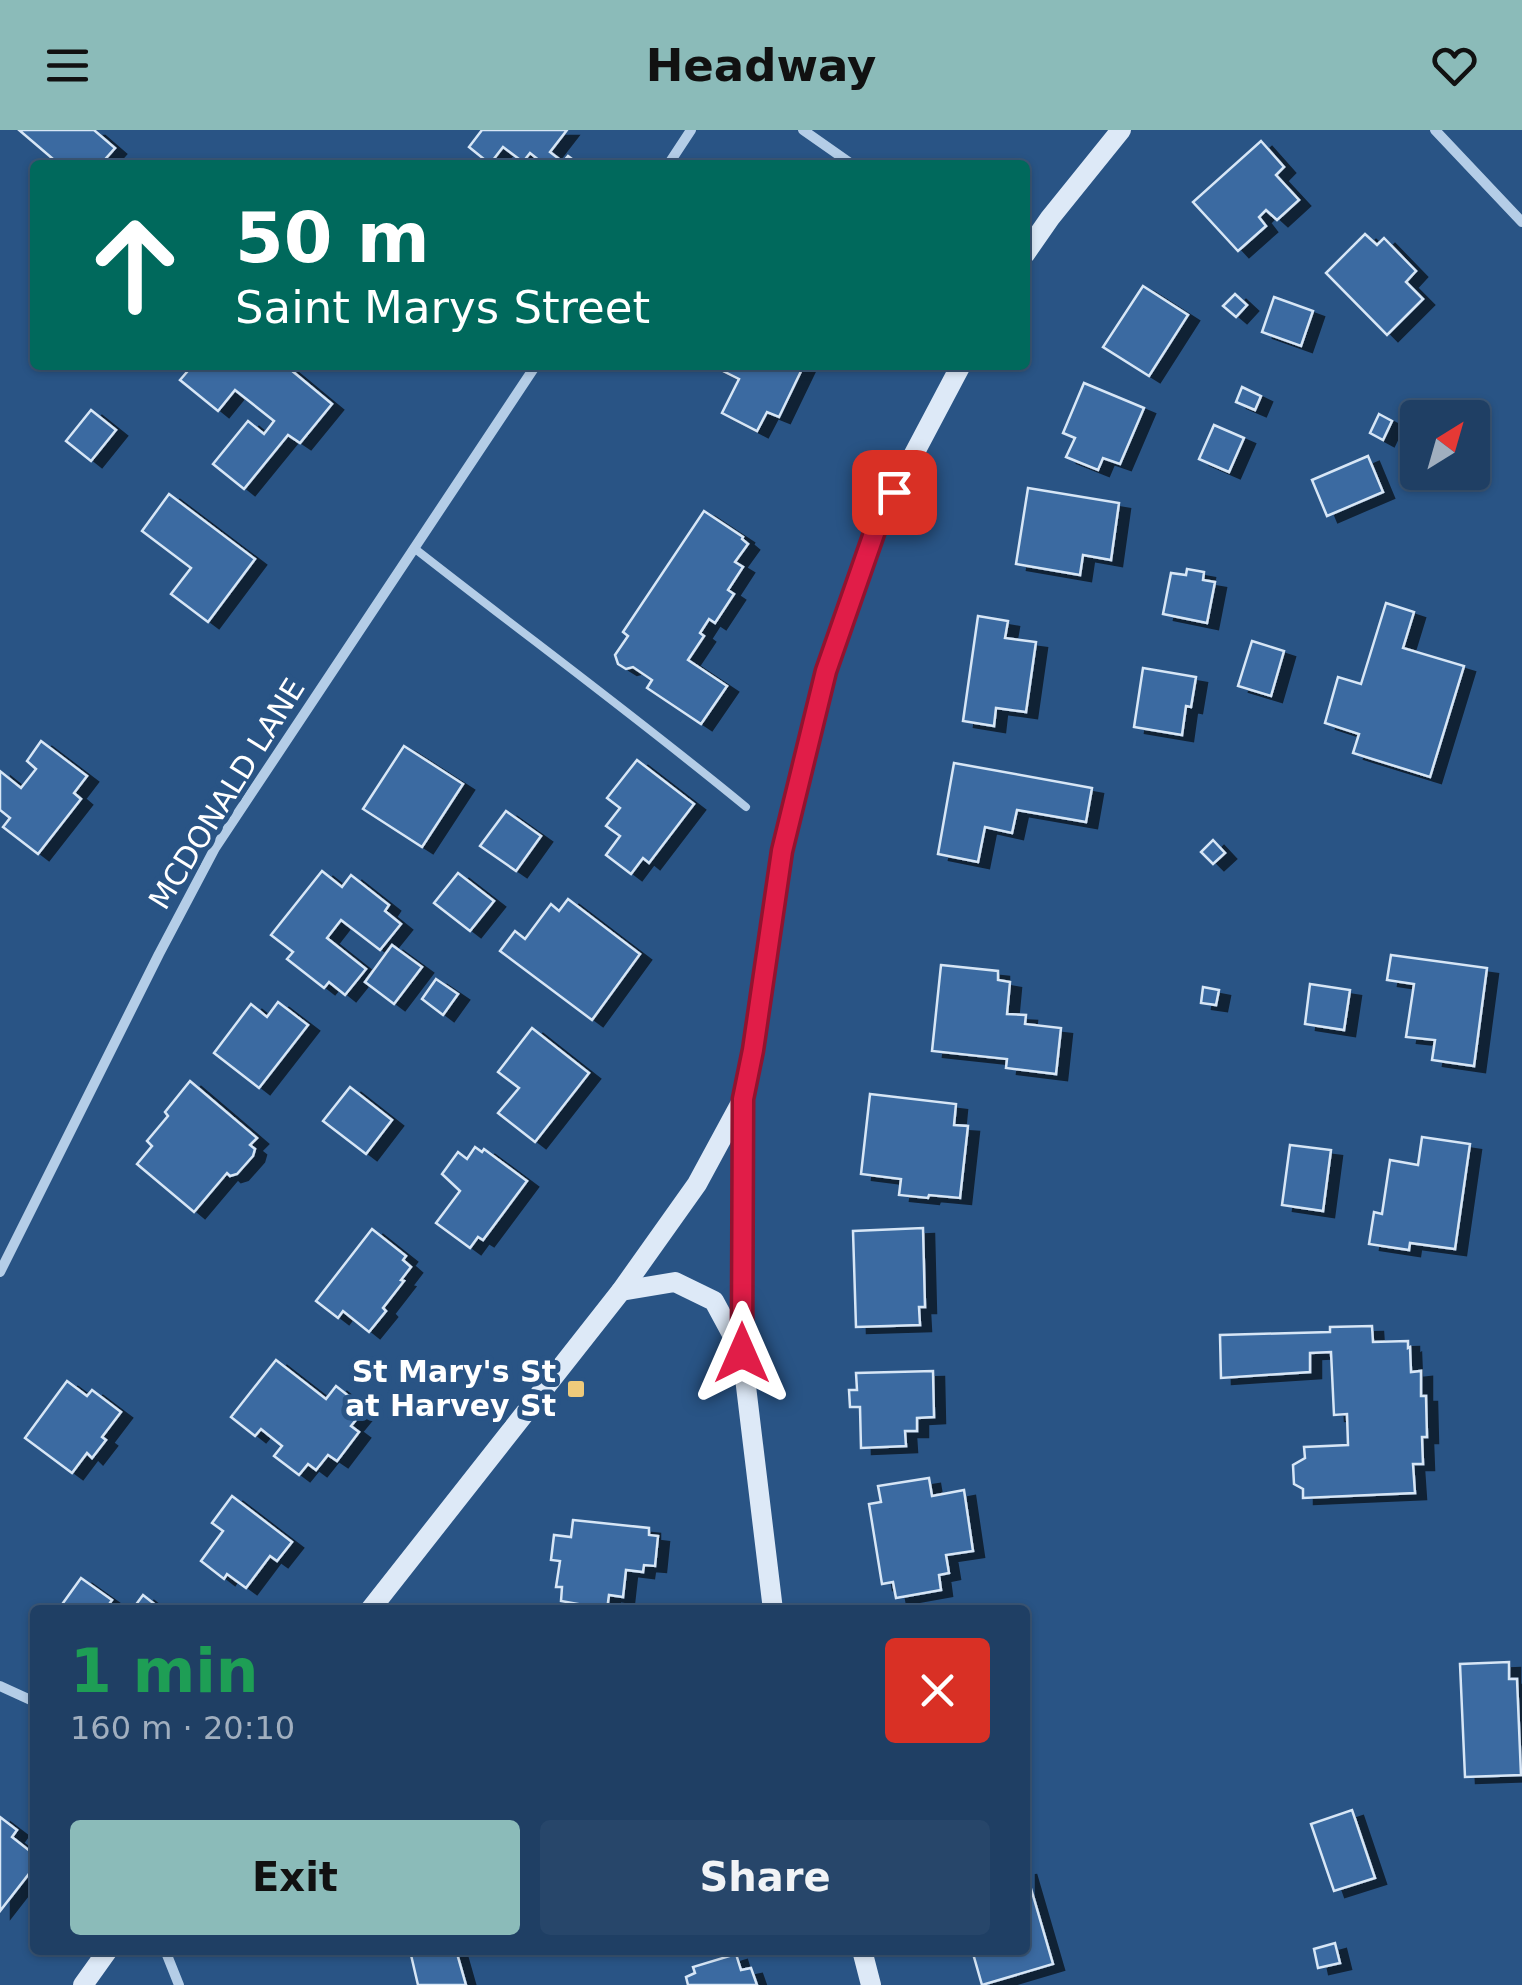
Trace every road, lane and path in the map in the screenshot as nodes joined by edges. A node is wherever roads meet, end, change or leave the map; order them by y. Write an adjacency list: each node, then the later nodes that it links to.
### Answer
1 (691, 130): 5 (street)
2 (803, 130): 6 (street)
3 (1121, 130): 8 (main road)
4 (1436, 130): 7 (street)
5 (671, 160)
6 (846, 160)
7 (1522, 222)
8 (1030, 247)
9 (533, 370): 11 (street, MCDONALD LANE)
10 (958, 370): 13 (main road)
11 (414, 548): 12 (lane); 14 (street, MCDONALD LANE)
12 (746, 807)
13 (743, 1099): 15 (main road); 16 (main road)
14 (0, 1272)
15 (621, 1292): 16 (main road); 17 (main road)
16 (742, 1353): 18 (main road)
17 (374, 1605)
18 (772, 1605)
19 (0, 1686): 20 (street)
20 (30, 1700)
21 (104, 1955): 24 (main road)
22 (167, 1955): 25 (street)
23 (863, 1955): 26 (main road)
24 (83, 1985)
25 (178, 1985)
26 (872, 1985)

